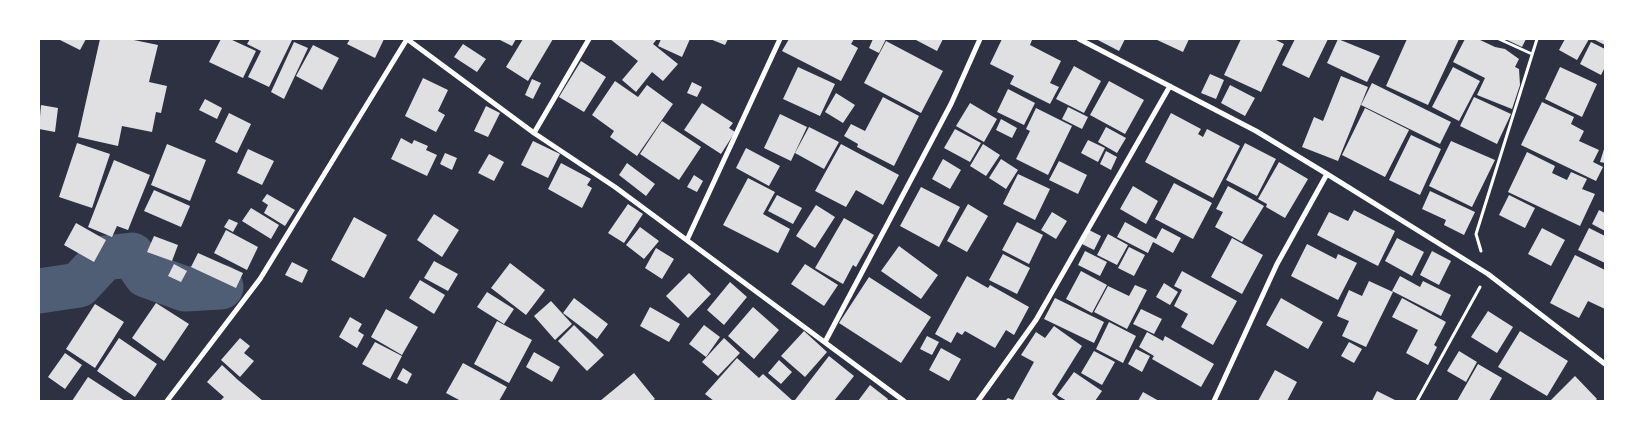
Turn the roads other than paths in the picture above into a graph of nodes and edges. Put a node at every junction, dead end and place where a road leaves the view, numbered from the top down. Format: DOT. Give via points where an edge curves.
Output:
graph roads {
  1 [pos="407,39"];
  2 [pos="589,39"];
  3 [pos="780,39"];
  4 [pos="980,39"];
  5 [pos="1079,39"];
  6 [pos="1170,86"];
  7 [pos="534,133"];
  8 [pos="1327,174"];
  9 [pos="687,240"];
  10 [pos="825,342"];
  11 [pos="1605,364"];
  12 [pos="167,401"];
  13 [pos="904,401"];
  14 [pos="978,401"];
  15 [pos="1214,401"];
  1 -- 7 [label="street"];
  1 -- 12 [label="street" via="260,279"];
  2 -- 7 [label="street"];
  3 -- 9 [label="street"];
  4 -- 10 [label="street" via="951,104"];
  5 -- 6 [label="street"];
  6 -- 8 [label="street" via="1256,131"];
  6 -- 14 [label="street" via="1036,320"];
  7 -- 9 [label="street"];
  8 -- 11 [label="street" via="1488,274"];
  8 -- 15 [label="street" via="1277,264"];
  9 -- 10 [label="street"];
  10 -- 13 [label="street"];
}
